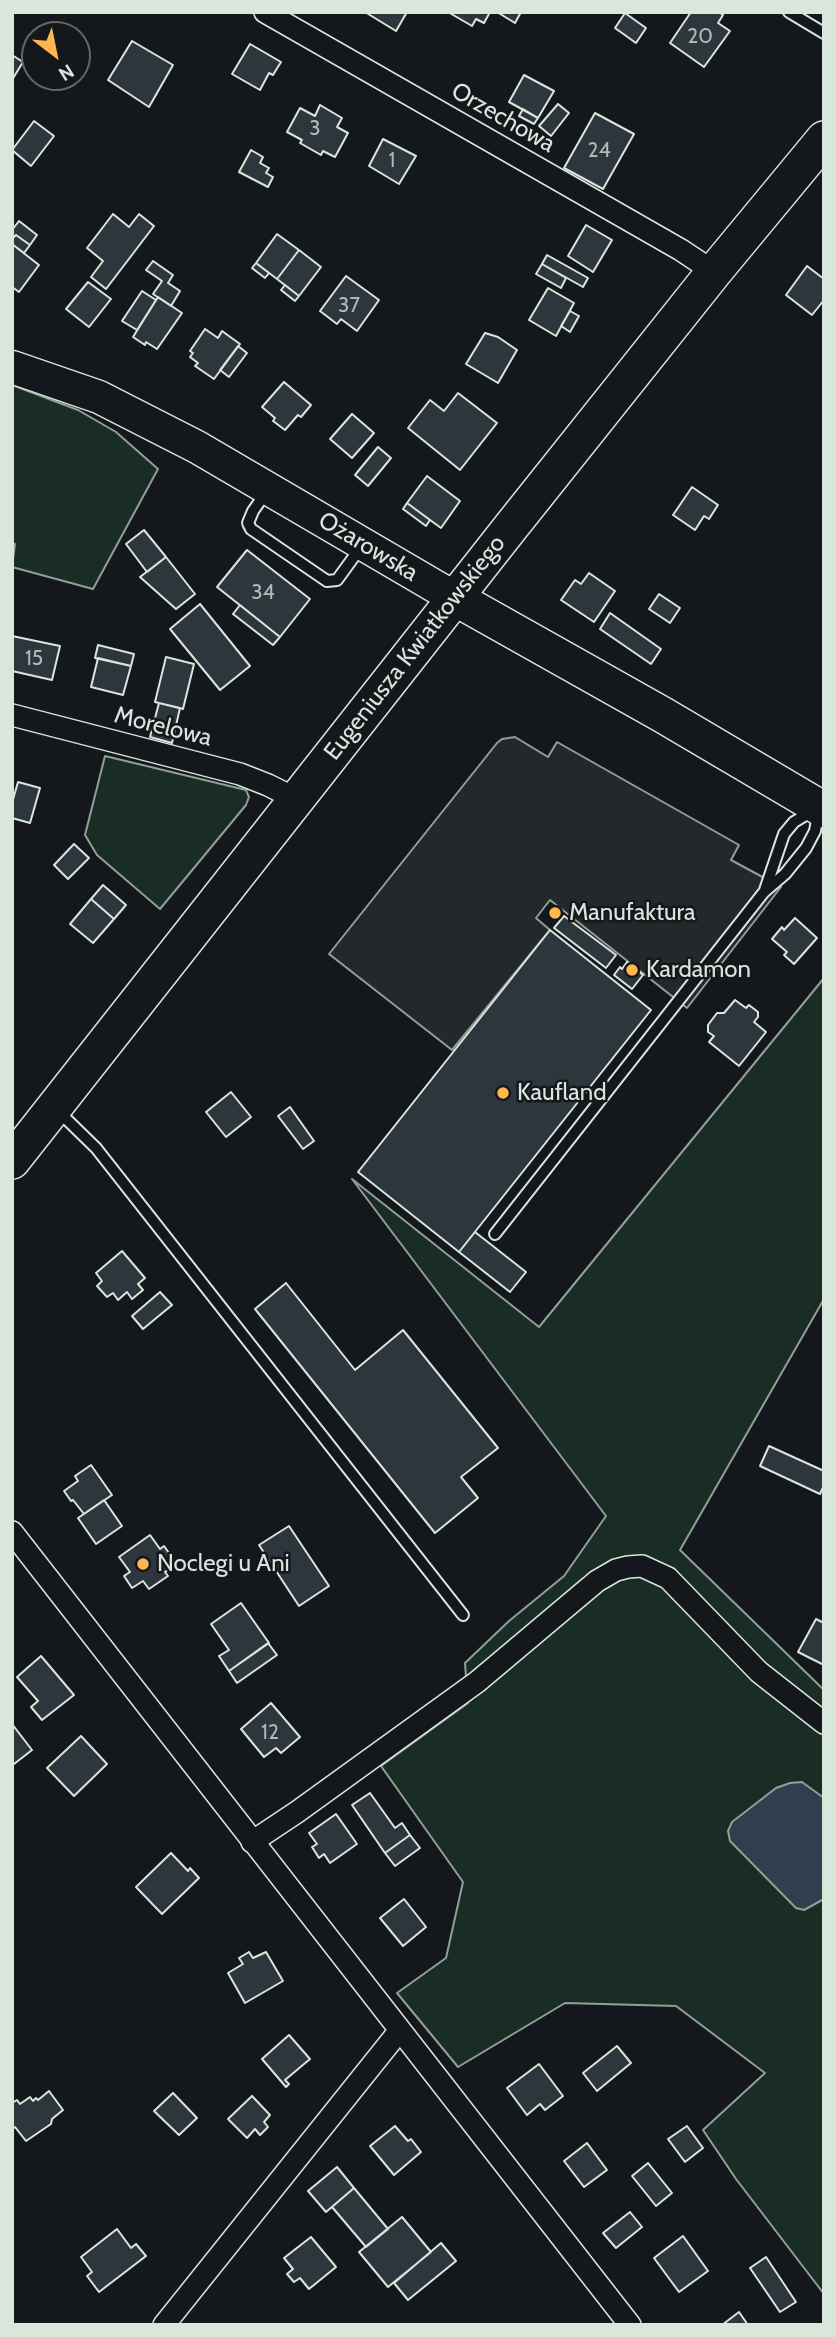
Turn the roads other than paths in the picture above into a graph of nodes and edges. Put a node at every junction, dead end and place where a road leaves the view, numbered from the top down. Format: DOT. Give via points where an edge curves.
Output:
graph roads {
  1 [pos="265,12"];
  2 [pos="789,12"];
  3 [pos="824,33"];
  4 [pos="824,139"];
  5 [pos="714,272"];
  6 [pos="12,367"];
  7 [pos="269,489"];
  8 [pos="362,544"];
  9 [pos="454,598"];
  10 [pos="12,715"];
  11 [pos="296,799"];
  12 [pos="821,809"];
  13 [pos="764,892"];
  14 [pos="55,1108"];
  15 [pos="12,1161"];
  16 [pos="495,1234"];
  17 [pos="12,1532"];
  18 [pos="463,1615"];
  19 [pos="824,1723"];
  20 [pos="252,1842"];
  21 [pos="400,2031"];
  22 [pos="164,2325"];
  23 [pos="630,2325"];
  1 -- 5 [label="street, Orzechowa"];
  2 -- 3 [label="lane"];
  4 -- 5 [label="main road, Eugeniusza Kwiatkowskiego"];
  5 -- 9 [label="main road, Eugeniusza Kwiatkowskiego"];
  6 -- 7 [label="street, Ożarowska" via="99,397 197,446"];
  7 -- 8 [label="street, Ożarowska"];
  7 -- 8 [label="lane" via="248,523 251,530 327,581 337,580"];
  8 -- 9 [label="street, Ożarowska"];
  9 -- 11 [label="main road, Eugeniusza Kwiatkowskiego"];
  9 -- 12 [label="main road, Ożarowska"];
  10 -- 11 [label="street, Morelowa" via="240,774"];
  11 -- 14 [label="main road, Eugeniusza Kwiatkowskiego"];
  12 -- 13 [label="lane" via="806,848"];
  12 -- 13 [label="lane" via="794,822 784,834"];
  13 -- 16 [label="lane"];
  14 -- 15 [label="main road, Eugeniusza Kwiatkowskiego"];
  14 -- 18 [label="lane" via="96,1148"];
  17 -- 20 [label="street"];
  19 -- 20 [label="street" via="759,1672 668,1578 642,1566 628,1567 597,1581 477,1682"];
  20 -- 21 [label="street"];
  21 -- 22 [label="street"];
  21 -- 23 [label="street"];
}
